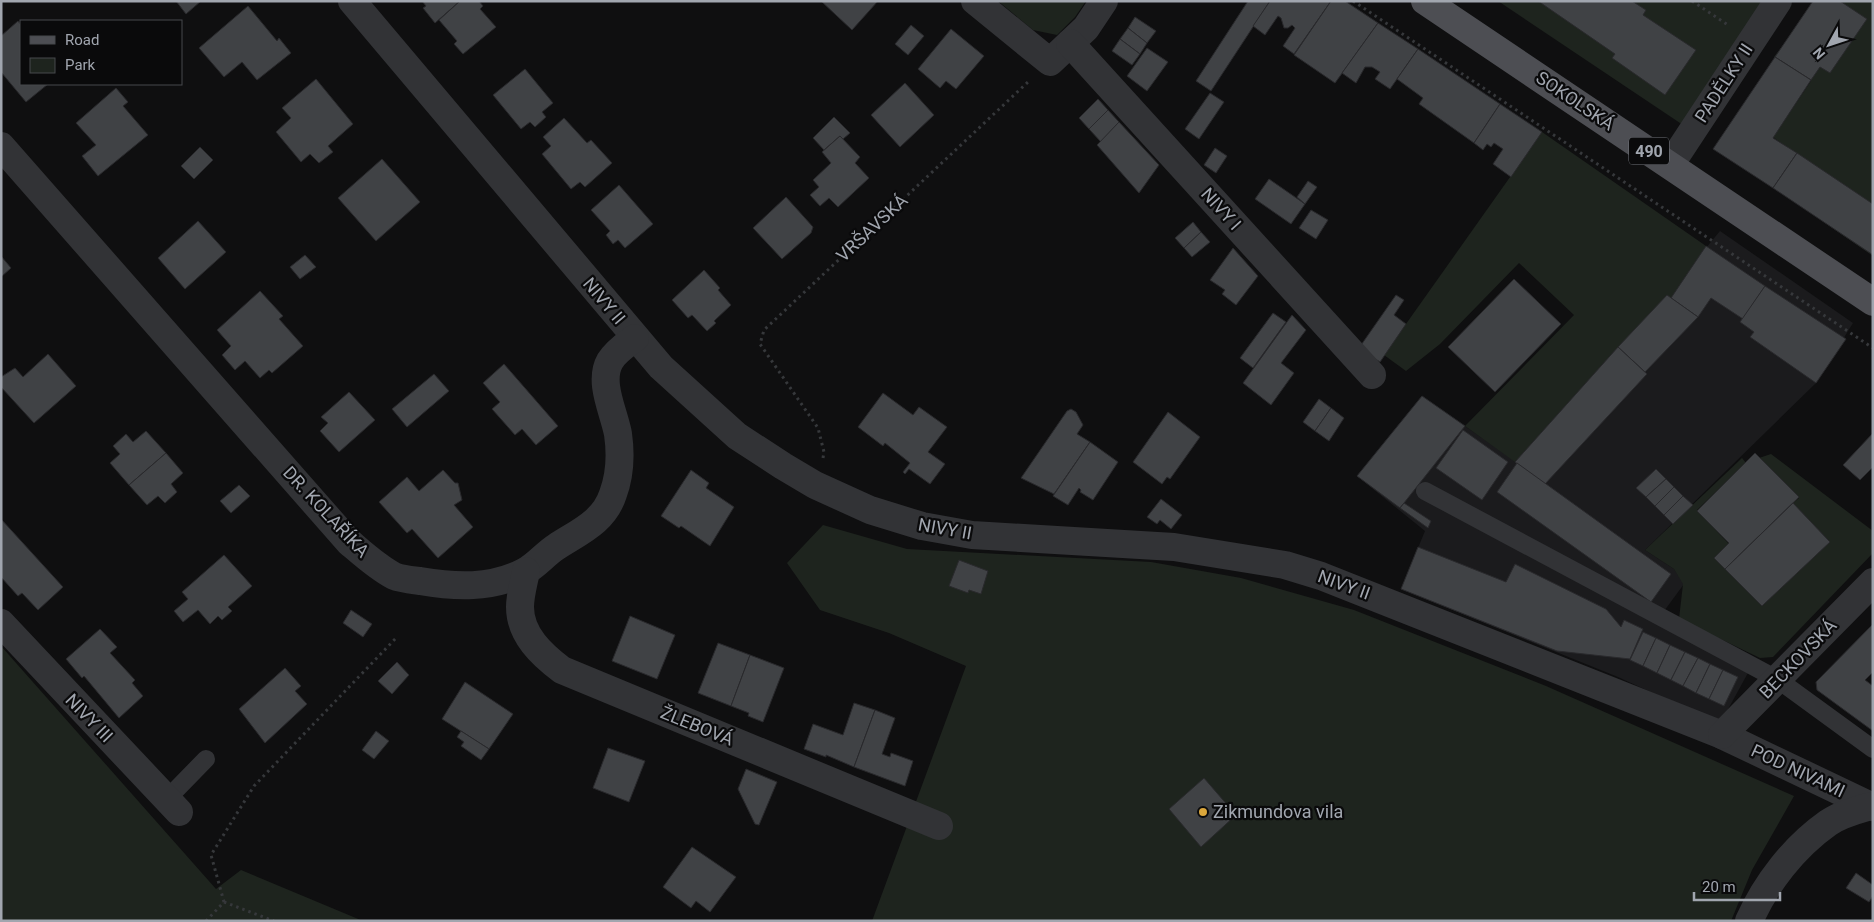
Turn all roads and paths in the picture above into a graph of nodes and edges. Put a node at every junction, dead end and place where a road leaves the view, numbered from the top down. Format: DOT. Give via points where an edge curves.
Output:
graph roads {
  1 [pos="352,1"];
  2 [pos="975,1"];
  3 [pos="1104,1"];
  4 [pos="1353,1"];
  5 [pos="1425,1"];
  6 [pos="1692,1"];
  7 [pos="1778,1"];
  8 [pos="1752,41"];
  9 [pos="1070,43"];
  10 [pos="1050,62"];
  11 [pos="1,146"];
  12 [pos="1670,164"];
  13 [pos="1873,302"];
  14 [pos="635,338"];
  15 [pos="1873,348"];
  16 [pos="1372,375"];
  17 [pos="815,485"];
  18 [pos="1425,492"];
  19 [pos="526,571"];
  20 [pos="1873,582"];
  21 [pos="1,623"];
  22 [pos="397,637"];
  23 [pos="1778,679"];
  24 [pos="1722,735"];
  25 [pos="1873,749"];
  26 [pos="206,759"];
  27 [pos="173,805"];
  28 [pos="1872,806"];
  29 [pos="939,826"];
  30 [pos="224,902"];
  31 [pos="206,921"];
  32 [pos="274,921"];
  33 [pos="1749,921"];
  1 -- 14 [label="street, NIVY II"];
  2 -- 10 [label="street"];
  3 -- 9 [label="street" via="1086,28"];
  4 -- 15 [label="path"];
  5 -- 12 [label="main road, SOKOLSKÁ / 490"];
  6 -- 8 [label="path"];
  7 -- 8 [label="street, PADĚLKY II"];
  8 -- 12 [label="street, PADĚLKY II"];
  9 -- 10 [label="street"];
  9 -- 16 [label="street, NIVY I"];
  10 -- 17 [label="path, VRŠAVSKÁ" via="764,330 760,344 818,428 824,452"];
  11 -- 19 [label="street, DR. KOLAŘÍKA" via="349,542 379,567 396,577 461,586 506,580"];
  12 -- 13 [label="main road, SOKOLSKÁ / 490"];
  14 -- 17 [label="street, NIVY II" via="681,387 738,436"];
  14 -- 19 [label="street, DR. KOLAŘÍKA" via="614,355 606,370 620,456 619,474 610,504 599,520 553,549"];
  17 -- 24 [label="street, NIVY II" via="870,510 922,526 964,533 1174,547 1286,566 1356,588"];
  18 -- 23 [label="lane"];
  19 -- 29 [label="street, ŽLEBOVÁ" via="520,607 523,623 531,641 562,670"];
  20 -- 23 [label="street, BECKOVSKÁ"];
  21 -- 27 [label="street, NIVY III"];
  22 -- 30 [label="path" via="254,786 211,855"];
  23 -- 24 [label="street, BECKOVSKÁ"];
  23 -- 25 [label="lane"];
  24 -- 28 [label="street, POD NIVAMI"];
  26 -- 27 [label="lane"];
  28 -- 33 [label="street" via="1829,822 1795,853 1772,878"];
  30 -- 31 [label="path"];
  30 -- 32 [label="path"];
}
